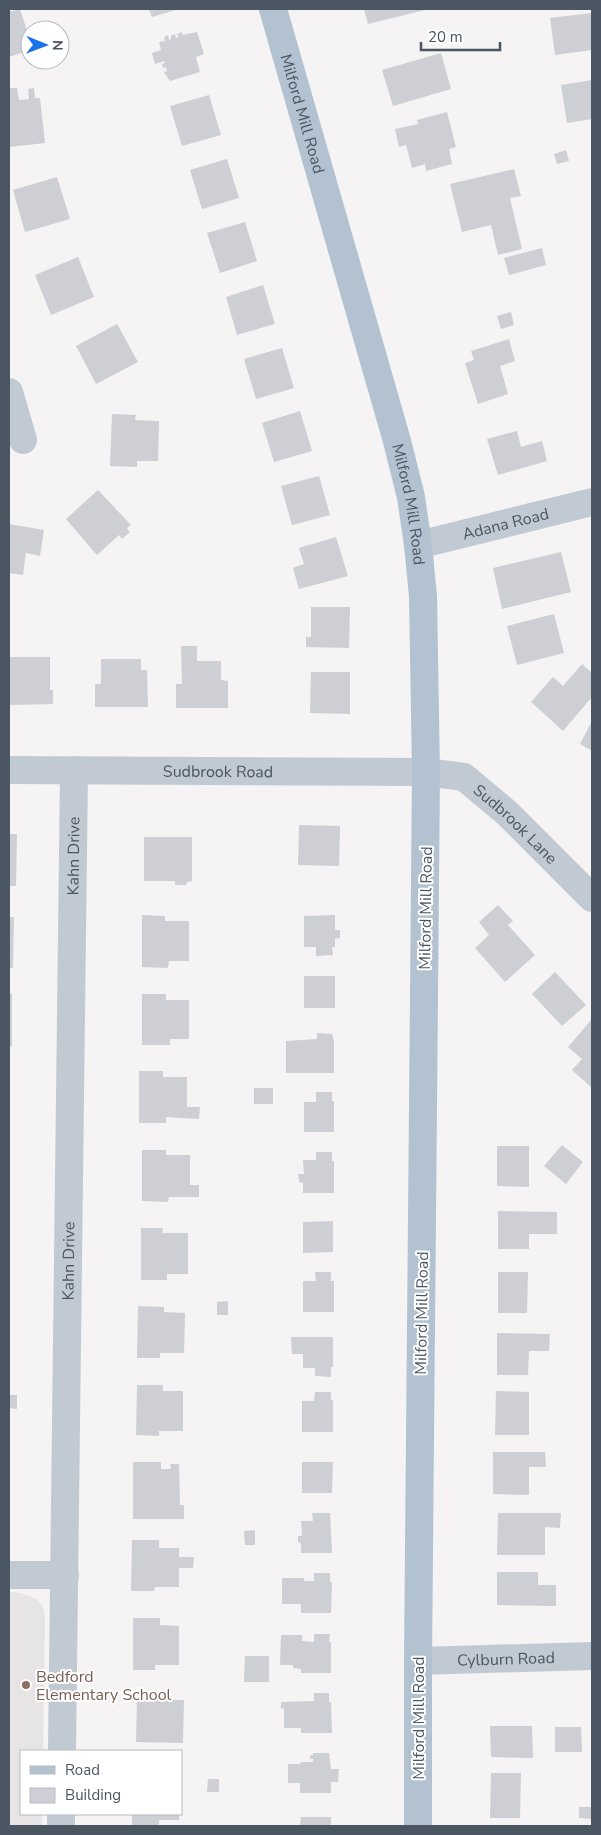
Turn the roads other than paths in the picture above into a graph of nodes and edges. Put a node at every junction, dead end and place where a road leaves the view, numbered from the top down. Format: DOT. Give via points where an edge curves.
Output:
graph roads {
  1 [pos="273,9"];
  2 [pos="9,392"];
  3 [pos="23,440"];
  4 [pos="592,502"];
  5 [pos="418,545"];
  6 [pos="9,770"];
  7 [pos="74,770"];
  8 [pos="426,772"];
  9 [pos="592,898"];
  10 [pos="9,1575"];
  11 [pos="65,1576"];
  12 [pos="592,1656"];
  13 [pos="418,1661"];
  14 [pos="62,1750"];
  15 [pos="418,1826"];
  1 -- 5 [label="main road, Milford Mill Road" via="397,441 411,497"];
  2 -- 3 [label="street"];
  4 -- 5 [label="street, Adana Road"];
  5 -- 8 [label="main road, Milford Mill Road" via="424,635"];
  6 -- 7 [label="street, Sudbrook Road"];
  7 -- 8 [label="street, Sudbrook Road"];
  7 -- 11 [label="street, Kahn Drive"];
  8 -- 9 [label="street, Sudbrook Lane" via="464,777 507,813"];
  8 -- 13 [label="main road, Milford Mill Road"];
  10 -- 11 [label="street"];
  11 -- 14 [label="street, Kahn Drive"];
  12 -- 13 [label="street, Cylburn Road"];
  13 -- 15 [label="main road, Milford Mill Road"];
}
